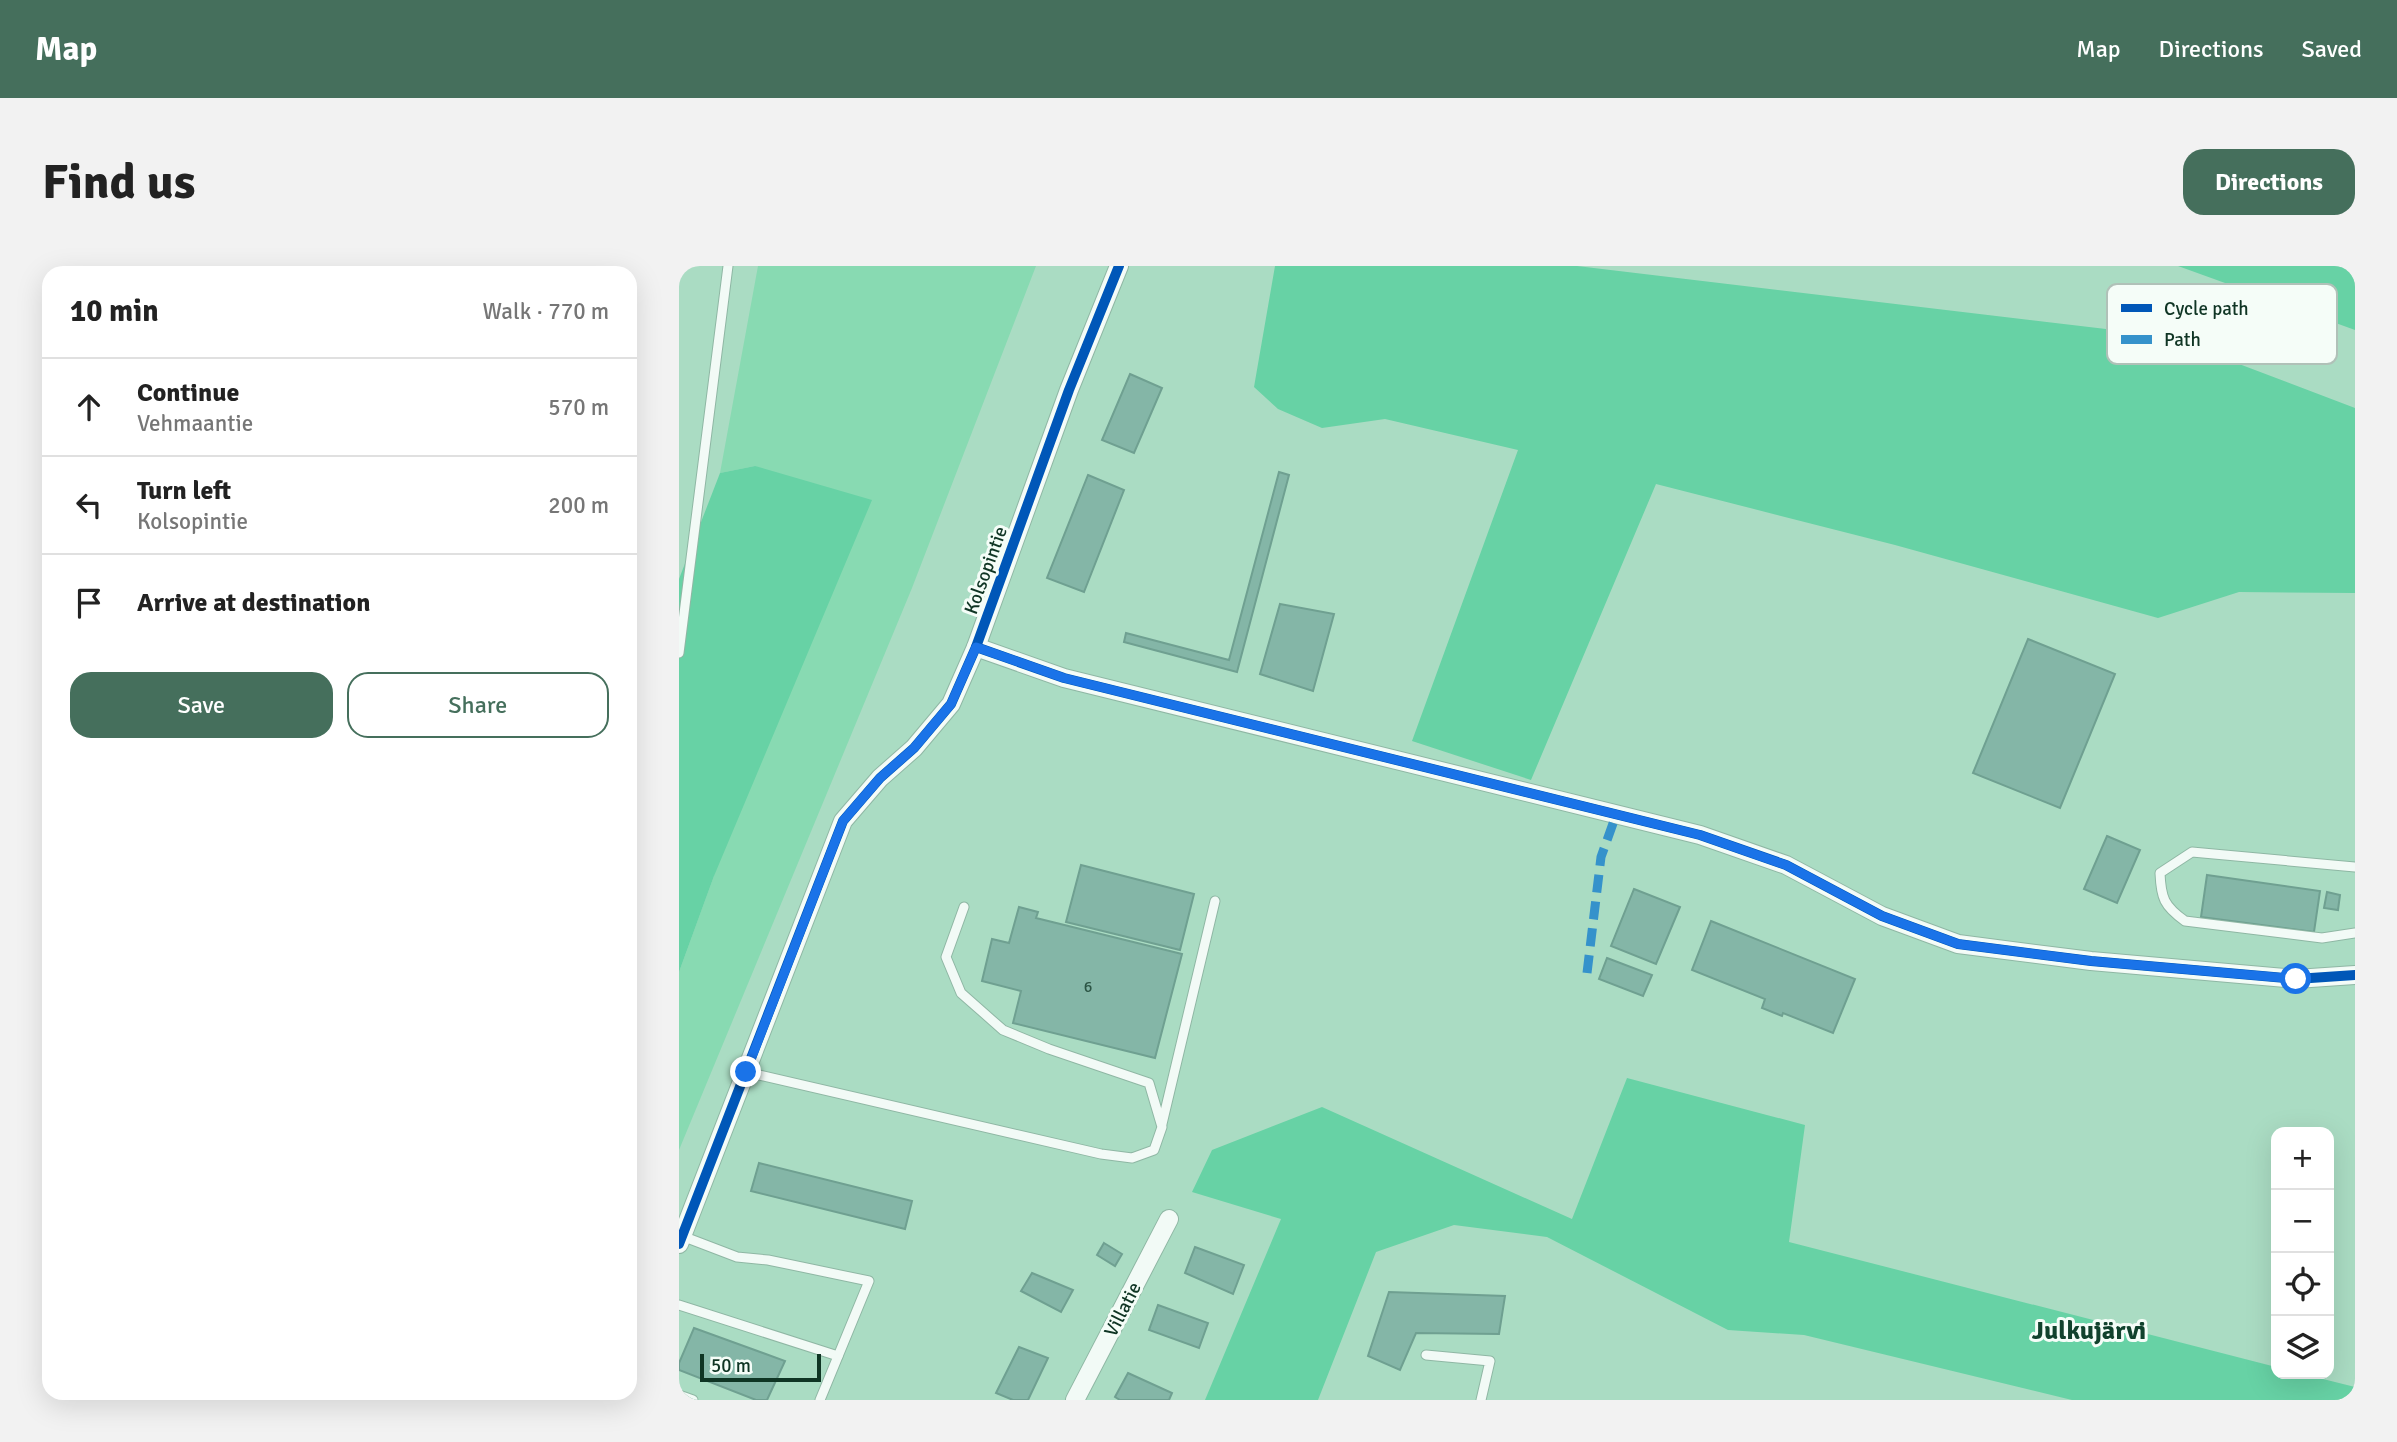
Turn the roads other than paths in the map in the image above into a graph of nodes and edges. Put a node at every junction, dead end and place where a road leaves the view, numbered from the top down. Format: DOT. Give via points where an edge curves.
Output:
graph roads {
  1 [pos="728,266"];
  2 [pos="1119,266"];
  3 [pos="976,647"];
  4 [pos="679,653"];
  5 [pos="2355,867"];
  6 [pos="1216,901"];
  7 [pos="964,907"];
  8 [pos="2355,933"];
  9 [pos="2355,975"];
  10 [pos="746,1072"];
  11 [pos="1161,1127"];
  12 [pos="1169,1219"];
  13 [pos="680,1240"];
  14 [pos="679,1306"];
  15 [pos="1426,1355"];
  16 [pos="838,1356"];
  17 [pos="679,1395"];
  18 [pos="693,1400"];
  19 [pos="820,1400"];
  20 [pos="1075,1400"];
  21 [pos="1481,1400"];
  1 -- 4 [label="lane"];
  2 -- 3 [label="street, Kolsopintie"];
  3 -- 9 [label="street" via="1064,678 1700,835 1786,865 1882,916 1958,944 2296,979"];
  3 -- 10 [label="street, Kolsopintie" via="951,704 843,821"];
  5 -- 8 [label="lane" via="2192,852 2160,873 2160,894 2170,911 2185,921 2322,938"];
  6 -- 11 [label="lane"];
  7 -- 11 [label="lane" via="946,957 961,993 1003,1030 1149,1083"];
  10 -- 11 [label="lane" via="1101,1154 1132,1158 1154,1150"];
  10 -- 13 [label="street, Kolsopintie"];
  12 -- 20 [label="street, Villatie"];
  13 -- 16 [label="lane" via="737,1257 869,1281"];
  14 -- 16 [label="lane"];
  15 -- 21 [label="lane" via="1490,1361"];
  16 -- 19 [label="lane"];
  17 -- 18 [label="lane"];
}
